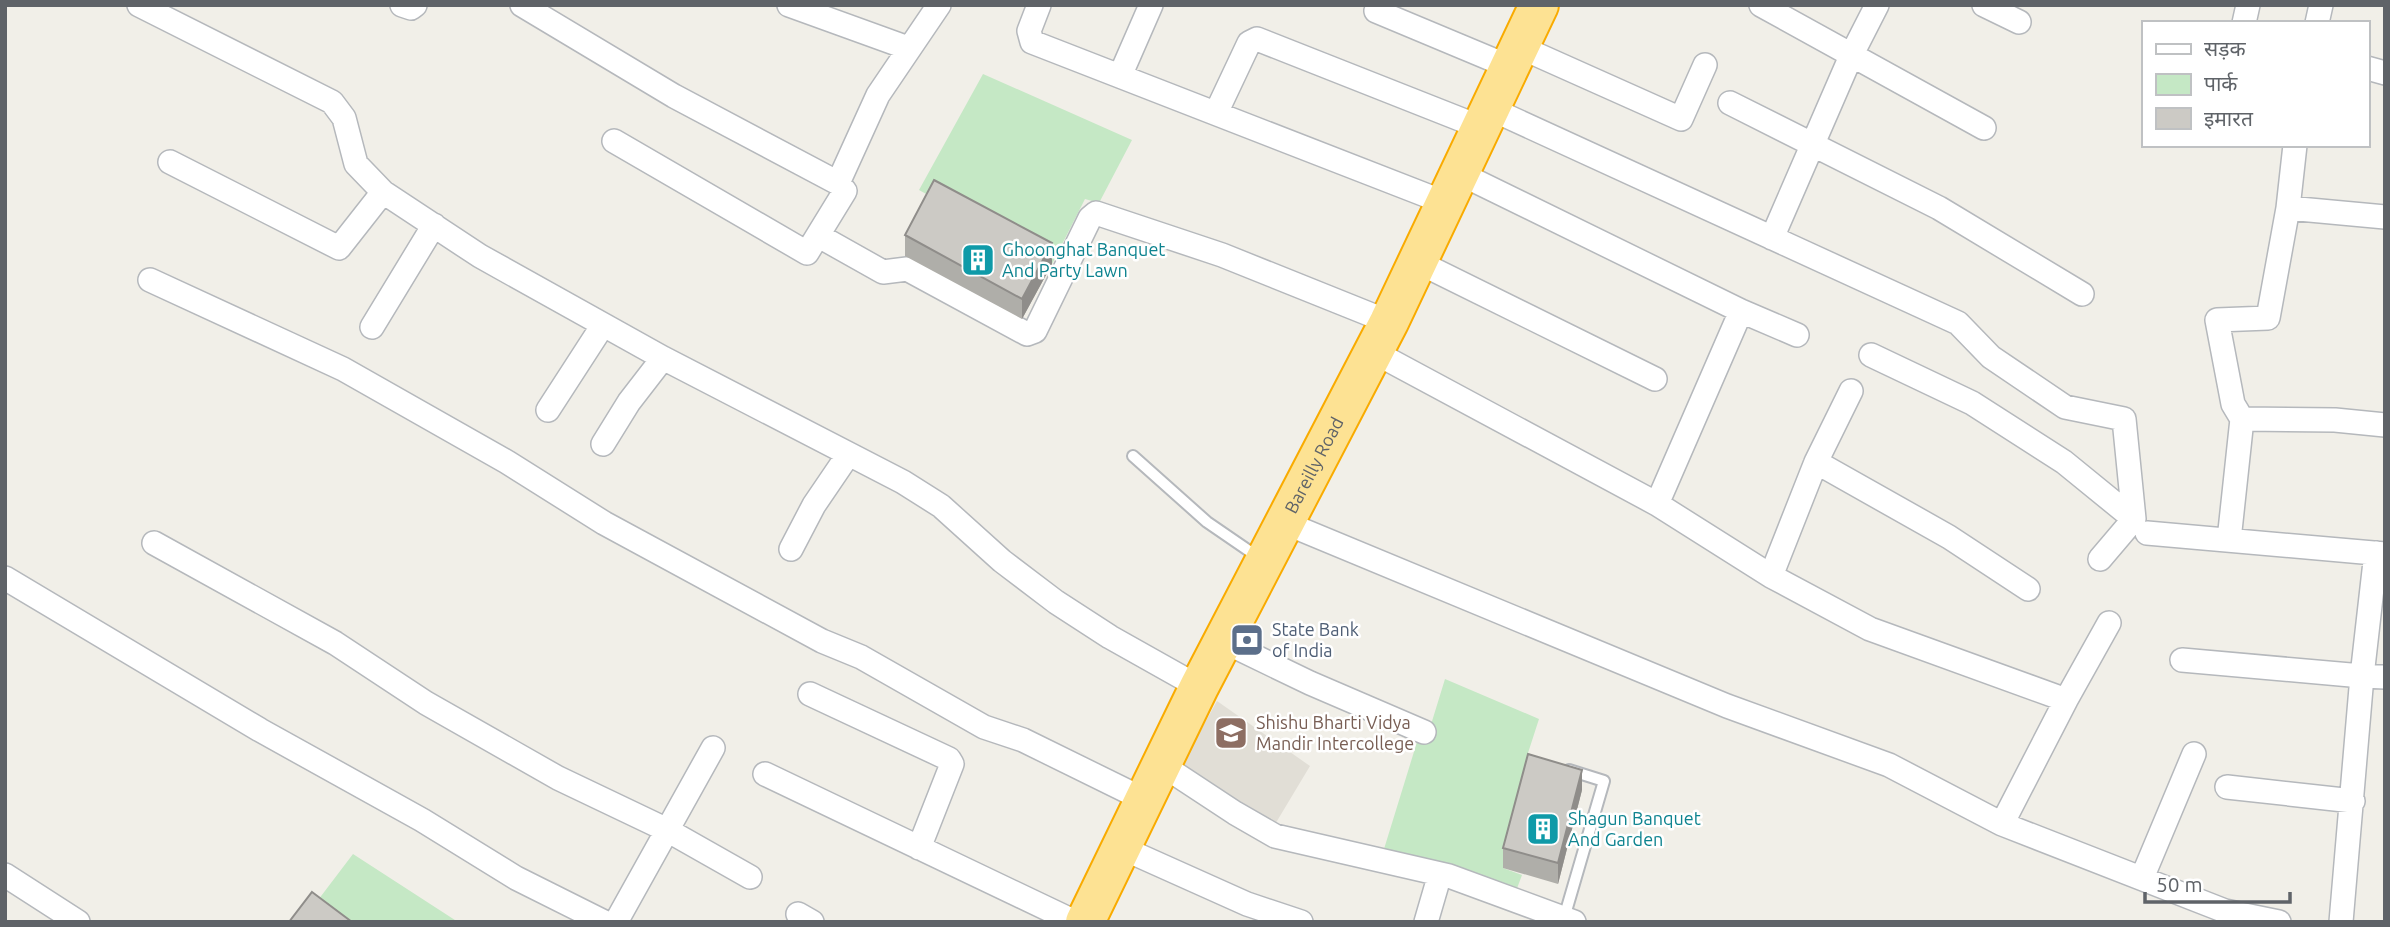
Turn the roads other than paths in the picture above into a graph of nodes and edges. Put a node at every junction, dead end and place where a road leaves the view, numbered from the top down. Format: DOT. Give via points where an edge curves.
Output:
graph roads {
  1 [pos="139,5"];
  2 [pos="402,5"];
  3 [pos="415,5"];
  4 [pos="522,5"];
  5 [pos="789,5"];
  6 [pos="939,5"];
  7 [pos="1040,5"];
  8 [pos="1151,5"];
  9 [pos="1539,5"];
  10 [pos="1877,5"];
  11 [pos="1984,5"];
  12 [pos="1763,6"];
  13 [pos="1376,11"];
  14 [pos="2019,22"];
  15 [pos="908,48"];
  16 [pos="1851,55"];
  17 [pos="1515,57"];
  18 [pos="1705,65"];
  19 [pos="1120,76"];
  20 [pos="1730,103"];
  21 [pos="1216,113"];
  22 [pos="1485,118"];
  23 [pos="1984,128"];
  24 [pos="614,141"];
  25 [pos="1813,144"];
  26 [pos="2295,147"];
  27 [pos="170,162"];
  28 [pos="838,183"];
  29 [pos="1452,188"];
  30 [pos="383,192"];
  31 [pos="2288,208"];
  32 [pos="2385,217"];
  33 [pos="434,225"];
  34 [pos="819,236"];
  35 [pos="1772,237"];
  36 [pos="1418,262"];
  37 [pos="150,280"];
  38 [pos="2082,294"];
  39 [pos="1741,311"];
  40 [pos="603,324"];
  41 [pos="372,327"];
  42 [pos="1797,335"];
  43 [pos="1381,337"];
  44 [pos="1871,355"];
  45 [pos="663,358"];
  46 [pos="1655,379"];
  47 [pos="1851,391"];
  48 [pos="548,410"];
  49 [pos="2242,419"];
  50 [pos="2385,425"];
  51 [pos="603,444"];
  52 [pos="848,455"];
  53 [pos="1133,456"];
  54 [pos="1816,462"];
  55 [pos="1657,504"];
  56 [pos="1283,522"];
  57 [pos="2141,526"];
  58 [pos="2229,540"];
  59 [pos="154,543"];
  60 [pos="791,549"];
  61 [pos="2380,554"];
  62 [pos="2100,559"];
  63 [pos="1264,560"];
  64 [pos="1772,576"];
  65 [pos="5,578"];
  66 [pos="2028,589"];
  67 [pos="2109,623"];
  68 [pos="1223,641"];
  69 [pos="2182,660"];
  70 [pos="2373,677"];
  71 [pos="1199,687"];
  72 [pos="810,694"];
  73 [pos="2066,700"];
  74 [pos="1424,732"];
  75 [pos="713,748"];
  76 [pos="2194,754"];
  77 [pos="1162,765"];
  78 [pos="1553,765"];
  79 [pos="765,774"];
  80 [pos="2227,787"];
  81 [pos="1145,800"];
  82 [pos="2353,801"];
  83 [pos="2002,824"];
  84 [pos="667,830"];
  85 [pos="919,848"];
  86 [pos="1122,848"];
  87 [pos="1440,874"];
  88 [pos="5,875"];
  89 [pos="750,877"];
  90 [pos="2142,878"];
  91 [pos="1569,920"];
  92 [pos="78,922"];
  93 [pos="604,922"];
  94 [pos="616,922"];
  95 [pos="1075,922"];
  96 [pos="1085,922"];
  97 [pos="1301,922"];
  98 [pos="1426,922"];
  99 [pos="2278,922"];
  100 [pos="2341,922"];
  1 -- 30 [label="street" via="332,102 344,118 356,163"];
  2 -- 3 [label="street"];
  4 -- 28 [label="street" via="674,96"];
  5 -- 15 [label="street"];
  6 -- 15 [label="street"];
  7 -- 19 [label="street" via="1029,31 1032,43"];
  8 -- 19 [label="street"];
  9 -- 17 [label="highway, Bareilly Road"];
  10 -- 16 [label="street"];
  11 -- 14 [label="street"];
  12 -- 16 [label="street"];
  13 -- 17 [label="street"];
  15 -- 28 [label="street" via="878,95"];
  16 -- 23 [label="street"];
  16 -- 25 [label="street"];
  17 -- 18 [label="street" via="1681,119"];
  17 -- 22 [label="highway, Bareilly Road"];
  19 -- 21 [label="street"];
  20 -- 25 [label="street"];
  21 -- 22 [label="street" via="1249,43 1257,39"];
  21 -- 29 [label="street"];
  22 -- 29 [label="highway, Bareilly Road"];
  22 -- 35 [label="street"];
  24 -- 34 [label="street" via="803,251 810,250"];
  25 -- 35 [label="street"];
  25 -- 38 [label="street" via="1939,208"];
  26 -- 31 [label="street"];
  27 -- 30 [label="street" via="340,248"];
  28 -- 34 [label="street" via="845,191"];
  29 -- 36 [label="highway, Bareilly Road"];
  29 -- 39 [label="street"];
  30 -- 33 [label="street"];
  31 -- 32 [label="street"];
  31 -- 49 [label="street" via="2268,318 2217,320 2234,404"];
  33 -- 40 [label="street"];
  33 -- 41 [label="street"];
  34 -- 43 [label="street" via="883,272 907,269 1027,334 1035,331 1096,213 1222,255"];
  35 -- 57 [label="street" via="1958,323 1991,357 2065,407 2124,419"];
  36 -- 43 [label="highway, Bareilly Road"];
  36 -- 46 [label="street"];
  37 -- 81 [label="street" via="343,369 604,523 984,727 1023,740"];
  39 -- 42 [label="street"];
  39 -- 55 [label="street"];
  40 -- 45 [label="street"];
  40 -- 48 [label="street"];
  43 -- 55 [label="street"];
  43 -- 56 [label="highway, Bareilly Road"];
  44 -- 57 [label="street" via="1972,403 2064,462"];
  45 -- 51 [label="street"];
  45 -- 52 [label="street"];
  47 -- 54 [label="street"];
  49 -- 50 [label="street"];
  49 -- 58 [label="street"];
  52 -- 60 [label="street"];
  52 -- 71 [label="street" via="941,506 1056,602"];
  53 -- 63 [label="lane" via="1207,522"];
  54 -- 64 [label="street"];
  54 -- 66 [label="street" via="1949,537"];
  55 -- 64 [label="street"];
  56 -- 63 [label="highway, Bareilly Road"];
  56 -- 83 [label="street" via="1727,706 1889,765"];
  57 -- 58 [label="street"];
  57 -- 62 [label="street"];
  58 -- 61 [label="street"];
  59 -- 84 [label="street" via="335,643 426,703 558,778"];
  61 -- 70 [label="street"];
  63 -- 68 [label="highway, Bareilly Road"];
  64 -- 73 [label="street" via="1870,629"];
  65 -- 93 [label="street" via="516,878"];
  67 -- 73 [label="street"];
  68 -- 71 [label="highway, Bareilly Road"];
  68 -- 74 [label="street"];
  69 -- 70 [label="street"];
  70 -- 82 [label="street"];
  71 -- 77 [label="highway, Bareilly Road"];
  72 -- 85 [label="street" via="949,759 952,764"];
  73 -- 83 [label="street"];
  75 -- 84 [label="street"];
  76 -- 90 [label="street"];
  77 -- 81 [label="highway, Bareilly Road"];
  77 -- 87 [label="street" via="1275,836"];
  78 -- 91 [label="lane" via="1604,781"];
  79 -- 85 [label="street"];
  80 -- 82 [label="street"];
  81 -- 86 [label="highway, Bareilly Road"];
  82 -- 100 [label="street"];
  83 -- 90 [label="street"];
  84 -- 89 [label="street"];
  84 -- 94 [label="street"];
  85 -- 95 [label="street"];
  86 -- 96 [label="highway, Bareilly Road"];
  86 -- 97 [label="street" via="1247,904"];
  87 -- 91 [label="street"];
  87 -- 98 [label="street"];
  88 -- 92 [label="street"];
  90 -- 99 [label="street" via="2225,911"];
}
